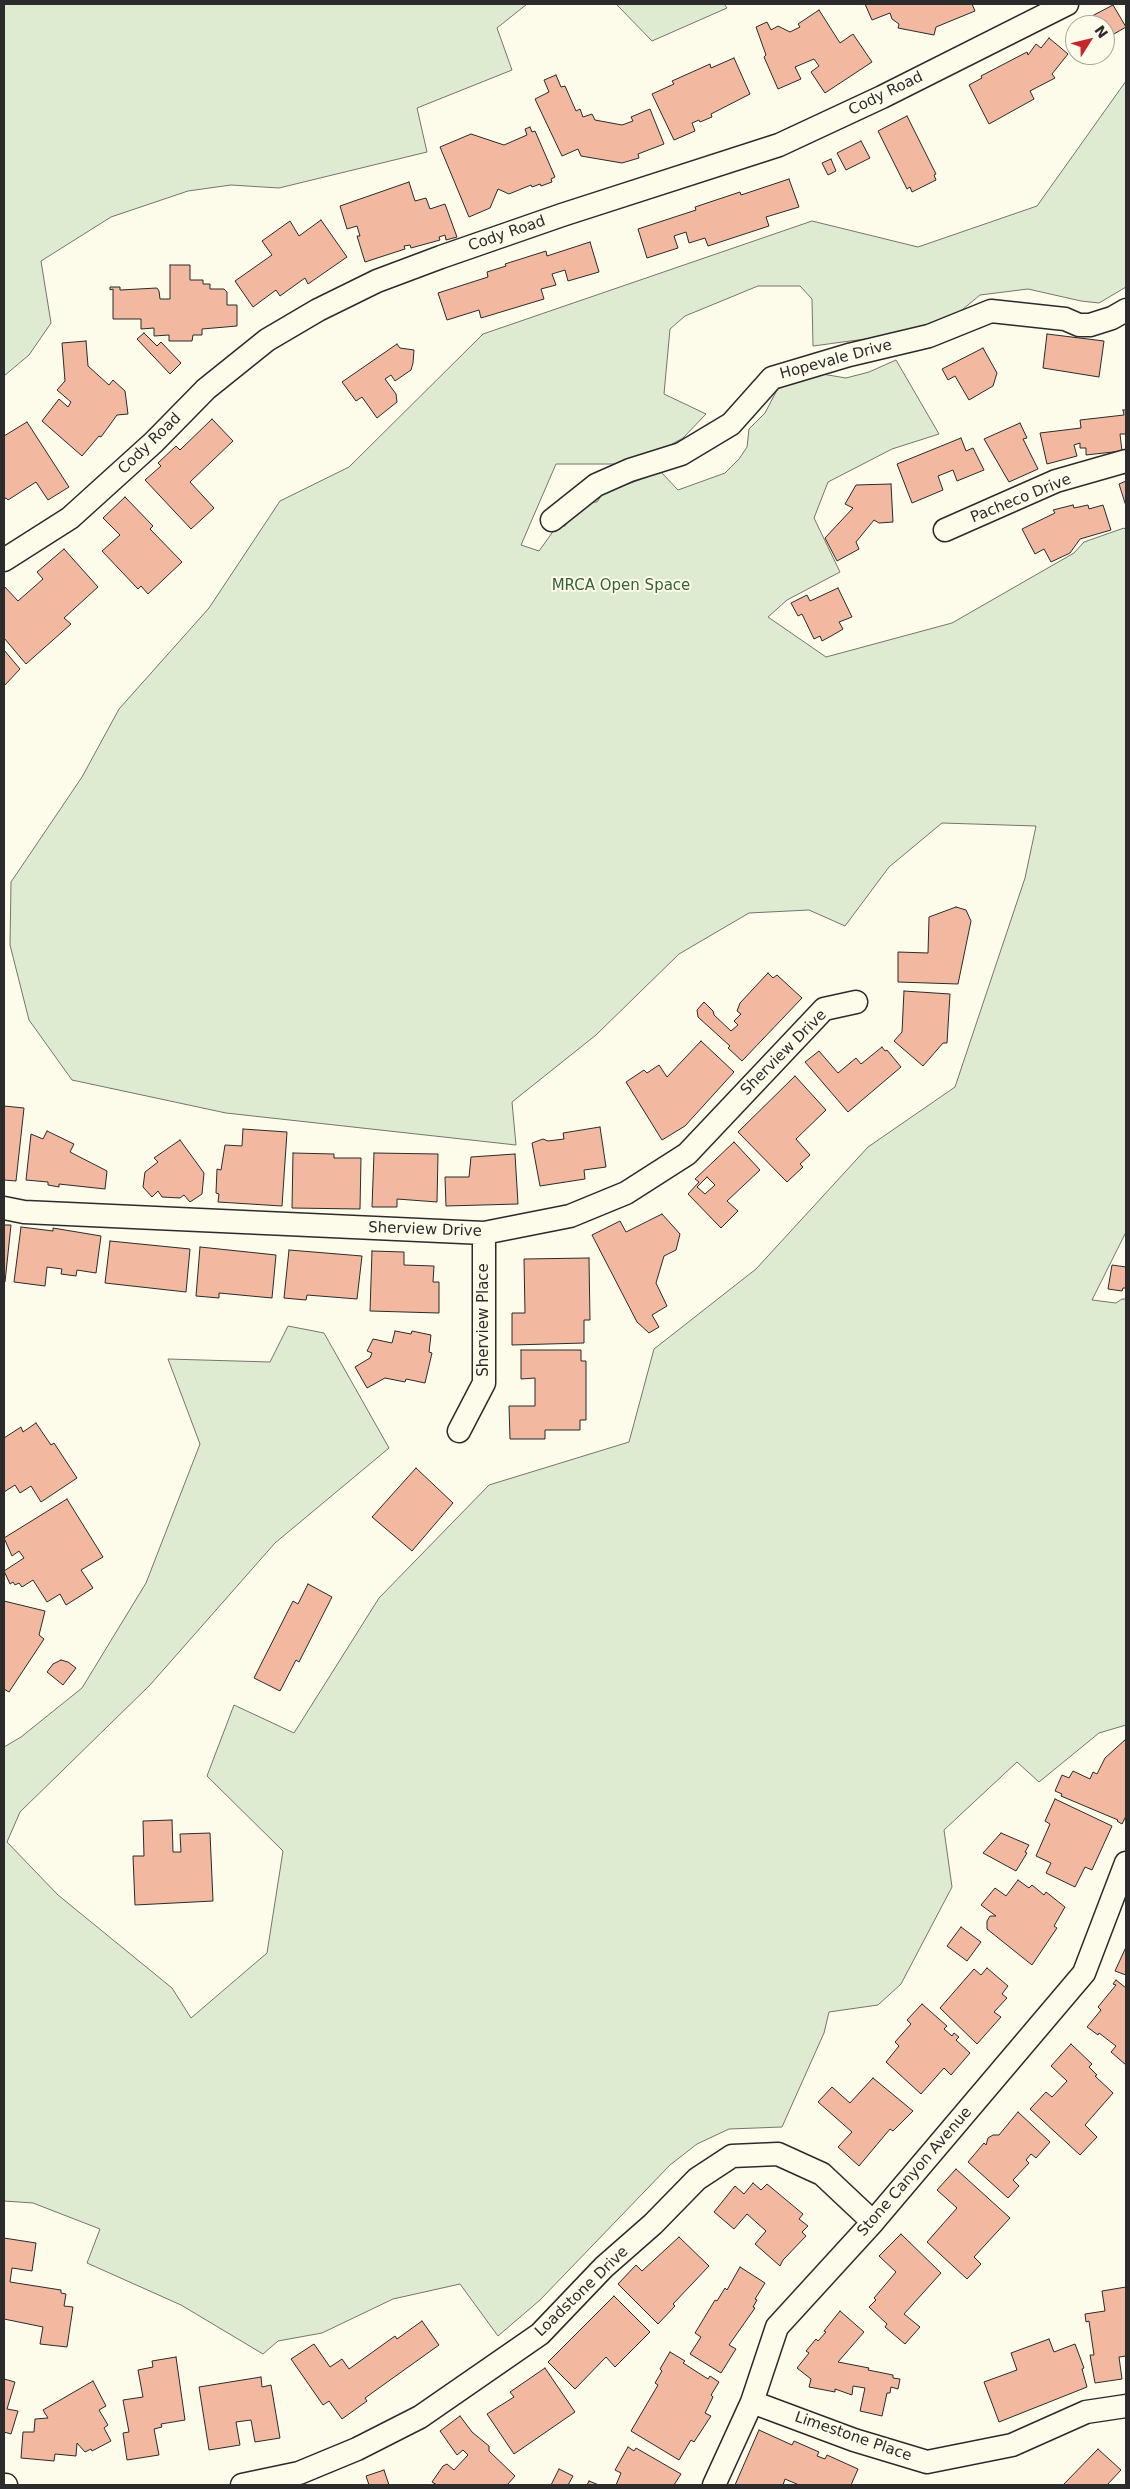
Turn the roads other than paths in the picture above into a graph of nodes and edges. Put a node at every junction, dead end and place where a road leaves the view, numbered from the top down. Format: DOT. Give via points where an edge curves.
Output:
graph roads {
  1 [pos="1067,4"];
  2 [pos="1126,310"];
  3 [pos="1126,461"];
  4 [pos="552,520"];
  5 [pos="945,530"];
  6 [pos="4,560"];
  7 [pos="856,1002"];
  8 [pos="4,1208"];
  9 [pos="484,1233"];
  10 [pos="459,1432"];
  11 [pos="1126,1863"];
  12 [pos="873,2222"];
  13 [pos="752,2402"];
  14 [pos="1126,2406"];
  15 [pos="242,2485"];
  16 [pos="714,2485"];
  1 -- 6 [label="street, Cody Road" via="779,145 441,257 377,281 318,310 267,340 206,389 154,442 70,518"];
  2 -- 4 [label="street, Hopevale Drive" via="1112,318 1084,325 1065,319 991,311 929,336 772,378 731,424 681,454 596,485"];
  3 -- 5 [label="street, Pacheco Drive" via="1056,482"];
  7 -- 9 [label="street, Sherview Drive" via="824,1009 687,1154 626,1193 570,1216"];
  8 -- 9 [label="street, Sherview Drive" via="24,1212"];
  9 -- 10 [label="street, Sherview Place" via="484,1384"];
  11 -- 12 [label="street, Stone Canyon Avenue" via="1084,1973"];
  12 -- 13 [label="street, Stone Canyon Avenue" via="777,2327"];
  12 -- 15 [label="street, Loadstone Drive" via="822,2174 778,2154 732,2156 697,2179 654,2224 604,2267 540,2334 420,2417 298,2473"];
  13 -- 14 [label="street, Limestone Place" via="854,2440 927,2462 1012,2445 1086,2412"];
  13 -- 16 [label="street, Stone Canyon Avenue"];
}
